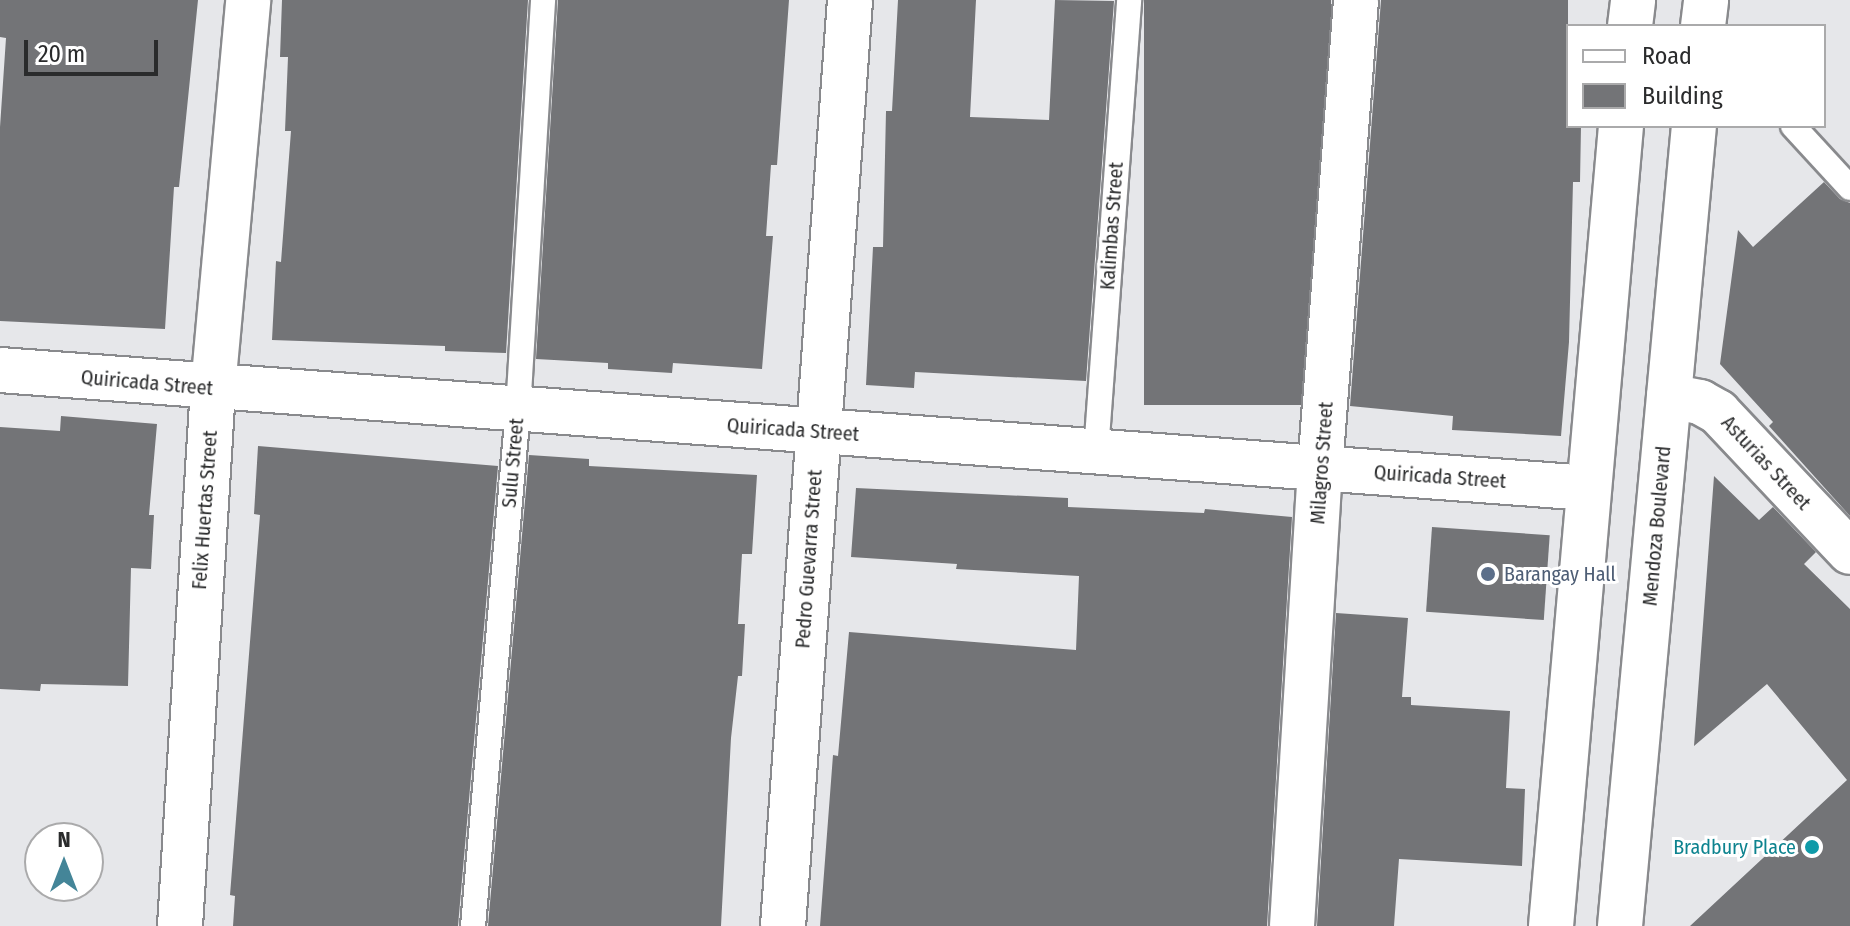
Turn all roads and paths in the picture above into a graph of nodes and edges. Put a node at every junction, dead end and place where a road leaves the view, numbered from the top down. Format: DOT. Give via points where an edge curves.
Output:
graph roads {
  1 [pos="248,0"];
  2 [pos="543,0"];
  3 [pos="850,0"];
  4 [pos="1129,0"];
  5 [pos="1356,0"];
  6 [pos="1633,0"];
  7 [pos="1706,0"];
  8 [pos="1630,24"];
  9 [pos="1703,24"];
  10 [pos="1621,128"];
  11 [pos="1694,128"];
  12 [pos="1795,128"];
  13 [pos="1850,188"];
  14 [pos="0,370"];
  15 [pos="213,388"];
  16 [pos="1669,396"];
  17 [pos="518,410"];
  18 [pos="819,432"];
  19 [pos="1096,452"];
  20 [pos="1320,468"];
  21 [pos="1587,488"];
  22 [pos="1850,552"];
  23 [pos="180,926"];
  24 [pos="473,926"];
  25 [pos="783,926"];
  26 [pos="1292,926"];
  27 [pos="1551,926"];
  28 [pos="1620,926"];
  1 -- 15 [label="street, Felix Huertas Street"];
  2 -- 17 [label="lane, Sulu Street"];
  3 -- 18 [label="street, Pedro Guevarra Street"];
  4 -- 19 [label="lane, Kalimbas Street"];
  5 -- 20 [label="street, Milagros Street"];
  6 -- 8 [label="street"];
  7 -- 9 [label="street"];
  10 -- 21 [label="street"];
  11 -- 16 [label="street, Mendoza Boulevard"];
  12 -- 13 [label="lane"];
  14 -- 15 [label="street, Quiricada Street"];
  15 -- 17 [label="street, Quiricada Street"];
  15 -- 23 [label="street, Felix Huertas Street"];
  16 -- 22 [label="street, Asturias Street" via="1718,412"];
  16 -- 28 [label="street, Mendoza Boulevard"];
  17 -- 18 [label="street, Quiricada Street"];
  17 -- 24 [label="lane, Sulu Street"];
  18 -- 19 [label="street, Quiricada Street"];
  18 -- 25 [label="street, Pedro Guevarra Street"];
  19 -- 20 [label="street, Quiricada Street"];
  20 -- 21 [label="street, Quiricada Street"];
  20 -- 26 [label="street, Milagros Street"];
  21 -- 27 [label="street"];
}
